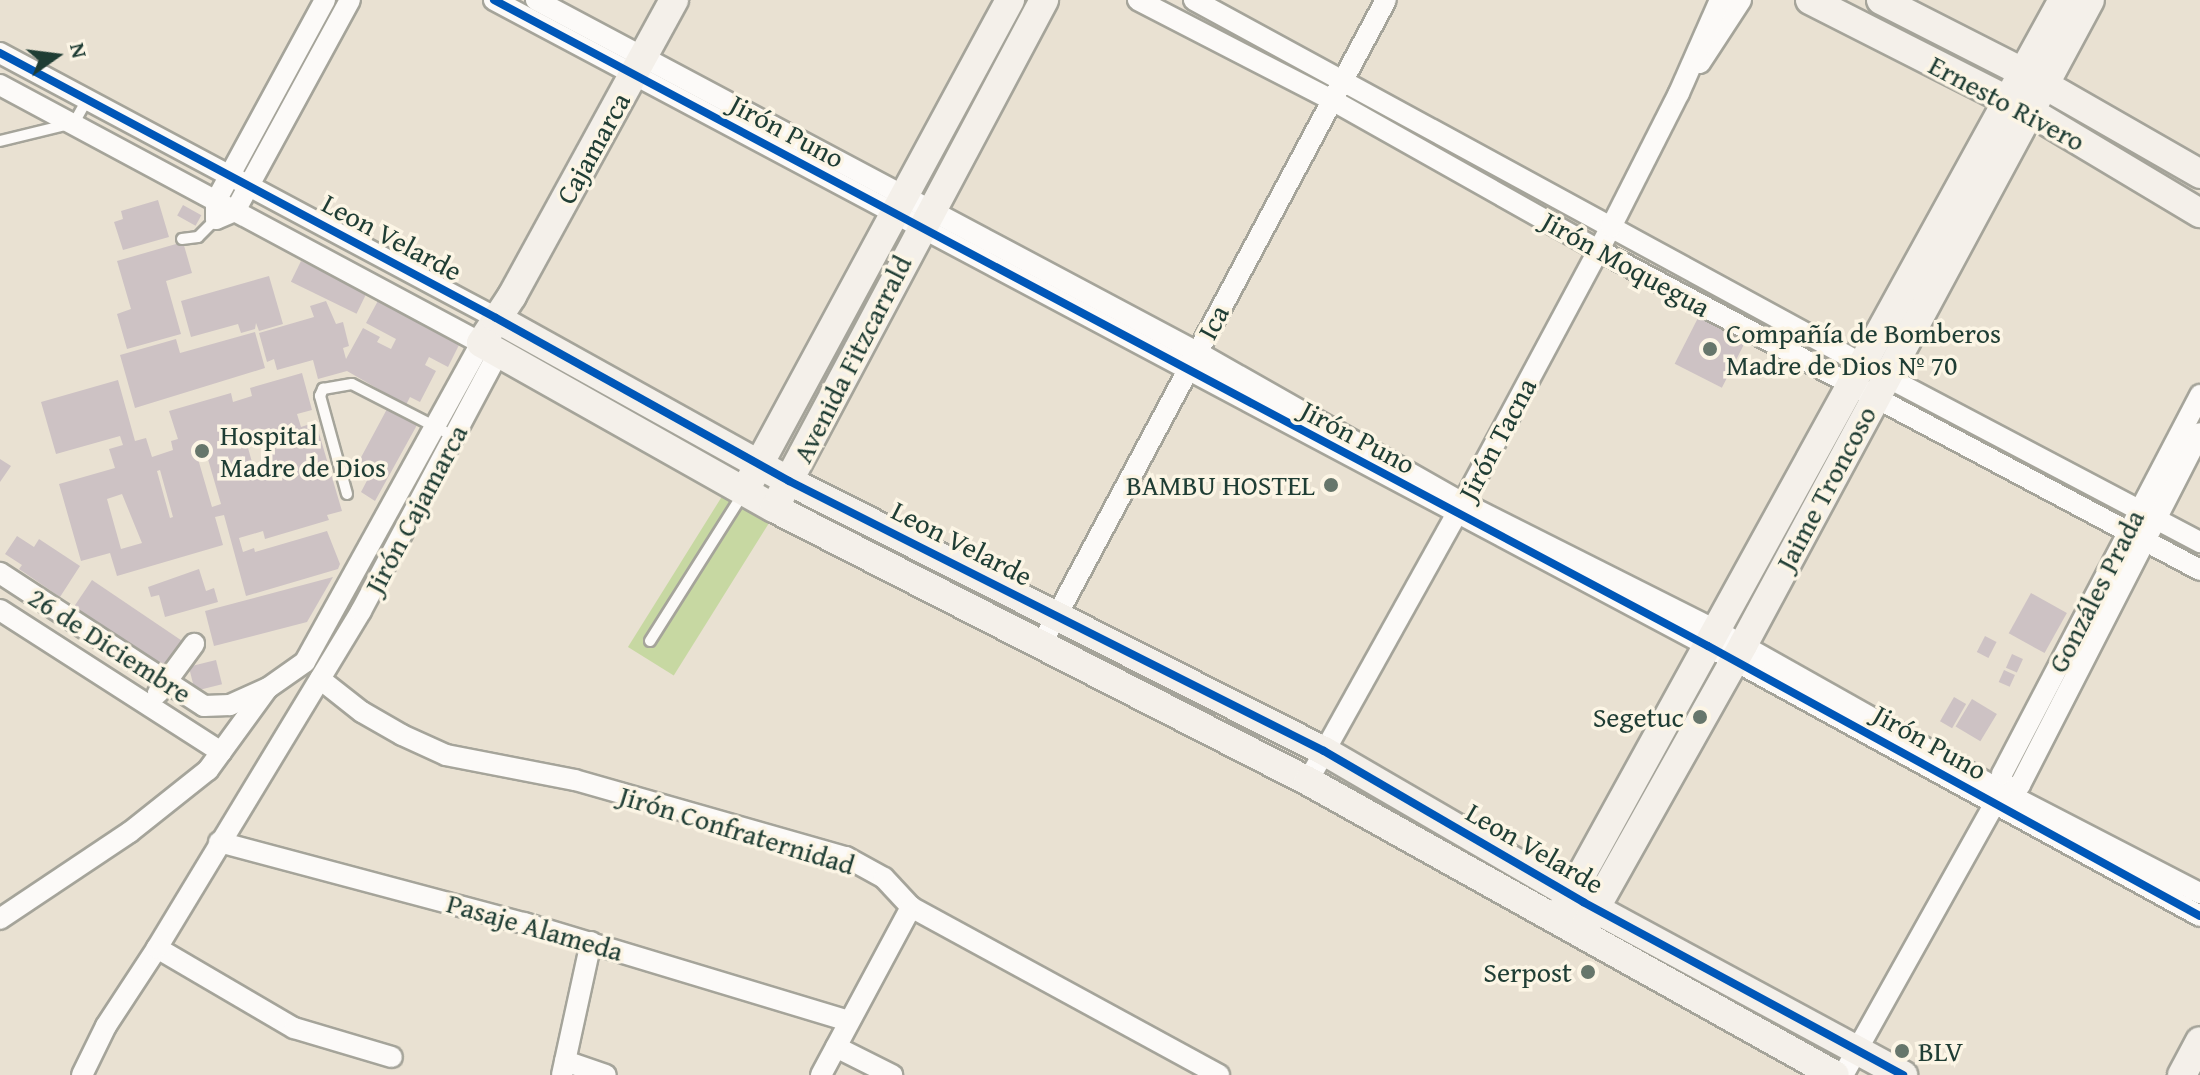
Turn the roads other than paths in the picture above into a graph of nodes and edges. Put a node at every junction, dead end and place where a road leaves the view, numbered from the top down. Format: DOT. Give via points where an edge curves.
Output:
graph roads {
  1 [pos="325,0"];
  2 [pos="350,0"];
  3 [pos="494,0"];
  4 [pos="536,0"];
  5 [pos="674,0"];
  6 [pos="1010,0"];
  7 [pos="1044,0"];
  8 [pos="1138,0"];
  9 [pos="1194,0"];
  10 [pos="1386,0"];
  11 [pos="1720,0"];
  12 [pos="1741,0"];
  13 [pos="1810,0"];
  14 [pos="1881,0"];
  15 [pos="2063,0"];
  16 [pos="2090,0"];
  17 [pos="0,53"];
  18 [pos="638,67"];
  19 [pos="1343,78"];
  20 [pos="2035,79"];
  21 [pos="0,85"];
  22 [pos="1679,93"];
  23 [pos="87,100"];
  24 [pos="1332,100"];
  25 [pos="2020,106"];
  26 [pos="74,123"];
  27 [pos="0,141"];
  28 [pos="2200,174"];
  29 [pos="229,175"];
  30 [pos="249,185"];
  31 [pos="898,204"];
  32 [pos="222,210"];
  33 [pos="2200,213"];
  34 [pos="926,218"];
  35 [pos="1611,227"];
  36 [pos="182,239"];
  37 [pos="1598,250"];
  38 [pos="1756,306"];
  39 [pos="500,327"];
  40 [pos="1744,329"];
  41 [pos="1197,352"];
  42 [pos="1187,371"];
  43 [pos="1869,381"];
  44 [pos="2200,395"];
  45 [pos="435,425"];
  46 [pos="2200,433"];
  47 [pos="455,437"];
  48 [pos="759,464"];
  49 [pos="789,481"];
  50 [pos="744,492"];
  51 [pos="347,494"];
  52 [pos="774,508"];
  53 [pos="1460,509"];
  54 [pos="2147,512"];
  55 [pos="374,534"];
  56 [pos="2135,535"];
  57 [pos="2200,542"];
  58 [pos="388,558"];
  59 [pos="2200,570"];
  60 [pos="8,578"];
  61 [pos="0,608"];
  62 [pos="1057,615"];
  63 [pos="1712,638"];
  64 [pos="650,641"];
  65 [pos="194,644"];
  66 [pos="1041,645"];
  67 [pos="1738,653"];
  68 [pos="305,662"];
  69 [pos="320,679"];
  70 [pos="166,682"];
  71 [pos="268,688"];
  72 [pos="149,706"];
  73 [pos="1324,751"];
  74 [pos="221,752"];
  75 [pos="1308,781"];
  76 [pos="1998,797"];
  77 [pos="219,842"];
  78 [pos="2200,893"];
  79 [pos="911,907"];
  80 [pos="1564,907"];
  81 [pos="2200,916"];
  82 [pos="0,919"];
  83 [pos="1589,921"];
  84 [pos="591,942"];
  85 [pos="157,948"];
  86 [pos="849,1021"];
  87 [pos="2200,1041"];
  88 [pos="836,1047"];
  89 [pos="392,1057"];
  90 [pos="1850,1063"];
  91 [pos="563,1068"];
  92 [pos="82,1075"];
  93 [pos="606,1075"];
  94 [pos="821,1075"];
  95 [pos="892,1075"];
  96 [pos="1219,1075"];
  97 [pos="1835,1075"];
  98 [pos="1903,1075"];
  99 [pos="2182,1075"];
  1 -- 29 [label="street"];
  2 -- 30 [label="street"];
  3 -- 18 [label="street, Jirón Puno"];
  4 -- 18 [label="street, Jirón Puno"];
  5 -- 18 [label="street, Cajamarca"];
  6 -- 31 [label="street, Avenida Fitzcarrald"];
  7 -- 34 [label="street, Avenida Fitzcarrald"];
  8 -- 24 [label="street, Jirón Moquegua"];
  9 -- 19 [label="street, Jirón Moquegua"];
  10 -- 19 [label="street, Ica"];
  11 -- 22 [label="street, Jirón Tacna"];
  12 -- 22 [label="street, Jirón Tacna"];
  13 -- 25 [label="street, Ernesto Rivero"];
  14 -- 20 [label="street, Ernesto Rivero"];
  15 -- 20 [label="street, Jaime Troncoso"];
  16 -- 20 [label="street, Jaime Troncoso"];
  17 -- 23 [label="street, Leon Velarde"];
  18 -- 31 [label="street, Jirón Puno"];
  18 -- 39 [label="street, Cajamarca"];
  19 -- 24 [label="street, Ica"];
  19 -- 35 [label="street, Jirón Moquegua"];
  20 -- 25 [label="street, Jaime Troncoso"];
  20 -- 28 [label="street, Ernesto Rivero"];
  21 -- 26 [label="street, Leon Velarde"];
  22 -- 35 [label="street, Jirón Tacna"];
  23 -- 26 [label="lane"];
  23 -- 29 [label="street, Leon Velarde"];
  24 -- 37 [label="street, Jirón Moquegua"];
  24 -- 41 [label="street, Ica"];
  25 -- 33 [label="street, Ernesto Rivero"];
  25 -- 43 [label="street, Jaime Troncoso"];
  26 -- 27 [label="lane"];
  26 -- 32 [label="street, Leon Velarde"];
  29 -- 30 [label="street, Leon Velarde"];
  29 -- 32 [label="street"];
  30 -- 32 [label="street"];
  30 -- 39 [label="street, Leon Velarde"];
  31 -- 34 [label="street, Jirón Puno"];
  31 -- 48 [label="street, Avenida Fitzcarrald"];
  32 -- 36 [label="lane" via="198,237"];
  32 -- 39 [label="street, Leon Velarde"];
  34 -- 41 [label="street, Jirón Puno"];
  34 -- 42 [label="street, Jirón Puno"];
  34 -- 49 [label="street, Avenida Fitzcarrald"];
  35 -- 37 [label="street, Jirón Tacna"];
  35 -- 38 [label="street, Jirón Moquegua"];
  37 -- 40 [label="street, Jirón Moquegua"];
  37 -- 53 [label="street, Jirón Tacna"];
  38 -- 40 [label="street"];
  38 -- 43 [label="street, Jirón Moquegua"];
  39 -- 45 [label="street, Jirón Cajamarca"];
  39 -- 47 [label="street, Jirón Cajamarca"];
  39 -- 48 [label="street, Leon Velarde"];
  39 -- 50 [label="street, Leon Velarde"];
  40 -- 43 [label="street, Jirón Moquegua"];
  41 -- 42 [label="street, Ica"];
  41 -- 53 [label="street, Jirón Puno"];
  42 -- 53 [label="street, Jirón Puno"];
  42 -- 62 [label="street, Ica"];
  43 -- 54 [label="street, Jirón Moquegua"];
  43 -- 56 [label="street, Jirón Moquegua"];
  43 -- 63 [label="street, Jaime Troncoso"];
  43 -- 67 [label="street, Jaime Troncoso"];
  44 -- 54 [label="street, Gonzáles Prada"];
  45 -- 47 [label="lane"];
  45 -- 51 [label="lane" via="346,382 320,391"];
  45 -- 55 [label="street, Jirón Cajamarca"];
  46 -- 54 [label="street, Gonzáles Prada"];
  47 -- 58 [label="street, Jirón Cajamarca"];
  48 -- 49 [label="street, Leon Velarde"];
  48 -- 50 [label="street, Avenida Fitzcarrald"];
  49 -- 52 [label="street, Avenida Fitzcarrald"];
  49 -- 62 [label="street, Leon Velarde"];
  50 -- 52 [label="street, Leon Velarde"];
  50 -- 64 [label="lane"];
  52 -- 66 [label="street, Leon Velarde"];
  53 -- 63 [label="street, Jirón Puno"];
  53 -- 73 [label="street, Jirón Tacna"];
  54 -- 56 [label="street, Gonzáles Prada"];
  54 -- 57 [label="street, Jirón Moquegua"];
  55 -- 58 [label="street"];
  55 -- 68 [label="street, Jirón Cajamarca"];
  56 -- 59 [label="street, Jirón Moquegua"];
  56 -- 76 [label="street, Gonzáles Prada" via="2002,774"];
  58 -- 69 [label="street, Jirón Cajamarca"];
  60 -- 61 [label="street"];
  60 -- 70 [label="street, 26 de Diciembre"];
  61 -- 72 [label="street"];
  62 -- 66 [label="street, Ica"];
  62 -- 73 [label="street, Leon Velarde"];
  63 -- 67 [label="street, Jirón Puno"];
  63 -- 80 [label="street, Jaime Troncoso"];
  65 -- 70 [label="street"];
  66 -- 75 [label="street, Leon Velarde"];
  67 -- 76 [label="street, Jirón Puno"];
  67 -- 83 [label="street, Jaime Troncoso"];
  68 -- 71 [label="street, 26 de Diciembre"];
  69 -- 77 [label="street, Jirón Cajamarca"];
  69 -- 79 [label="street, Jirón Confraternidad" via="402,735 446,755 575,780 846,857 884,878"];
  70 -- 71 [label="street, 26 de Diciembre" via="216,708"];
  70 -- 72 [label="street"];
  71 -- 74 [label="street, 26 de Diciembre"];
  72 -- 74 [label="street"];
  73 -- 75 [label="street, Jirón Tacna"];
  73 -- 80 [label="street, Leon Velarde"];
  74 -- 82 [label="street, 26 de Diciembre" via="208,770 130,832"];
  75 -- 80 [label="street, Leon Velarde"];
  76 -- 78 [label="street, Jirón Puno"];
  76 -- 81 [label="street, Jirón Puno"];
  76 -- 90 [label="street, Gonzáles Prada"];
  77 -- 84 [label="street, Pasaje Alameda"];
  77 -- 85 [label="street, Jirón Cajamarca"];
  79 -- 86 [label="street"];
  79 -- 96 [label="street, Jirón Confraternidad"];
  80 -- 83 [label="street, Leon Velarde"];
  83 -- 90 [label="street, Leon Velarde"];
  83 -- 97 [label="street, Leon Velarde"];
  84 -- 86 [label="street, Pasaje Alameda"];
  84 -- 91 [label="street"];
  85 -- 89 [label="street" via="294,1028"];
  85 -- 92 [label="street, Jirón Cajamarca" via="106,1026"];
  86 -- 88 [label="street"];
  87 -- 99 [label="street"];
  88 -- 94 [label="street"];
  88 -- 95 [label="street"];
  90 -- 98 [label="street, Leon Velarde"];
  91 -- 93 [label="street"];
}
